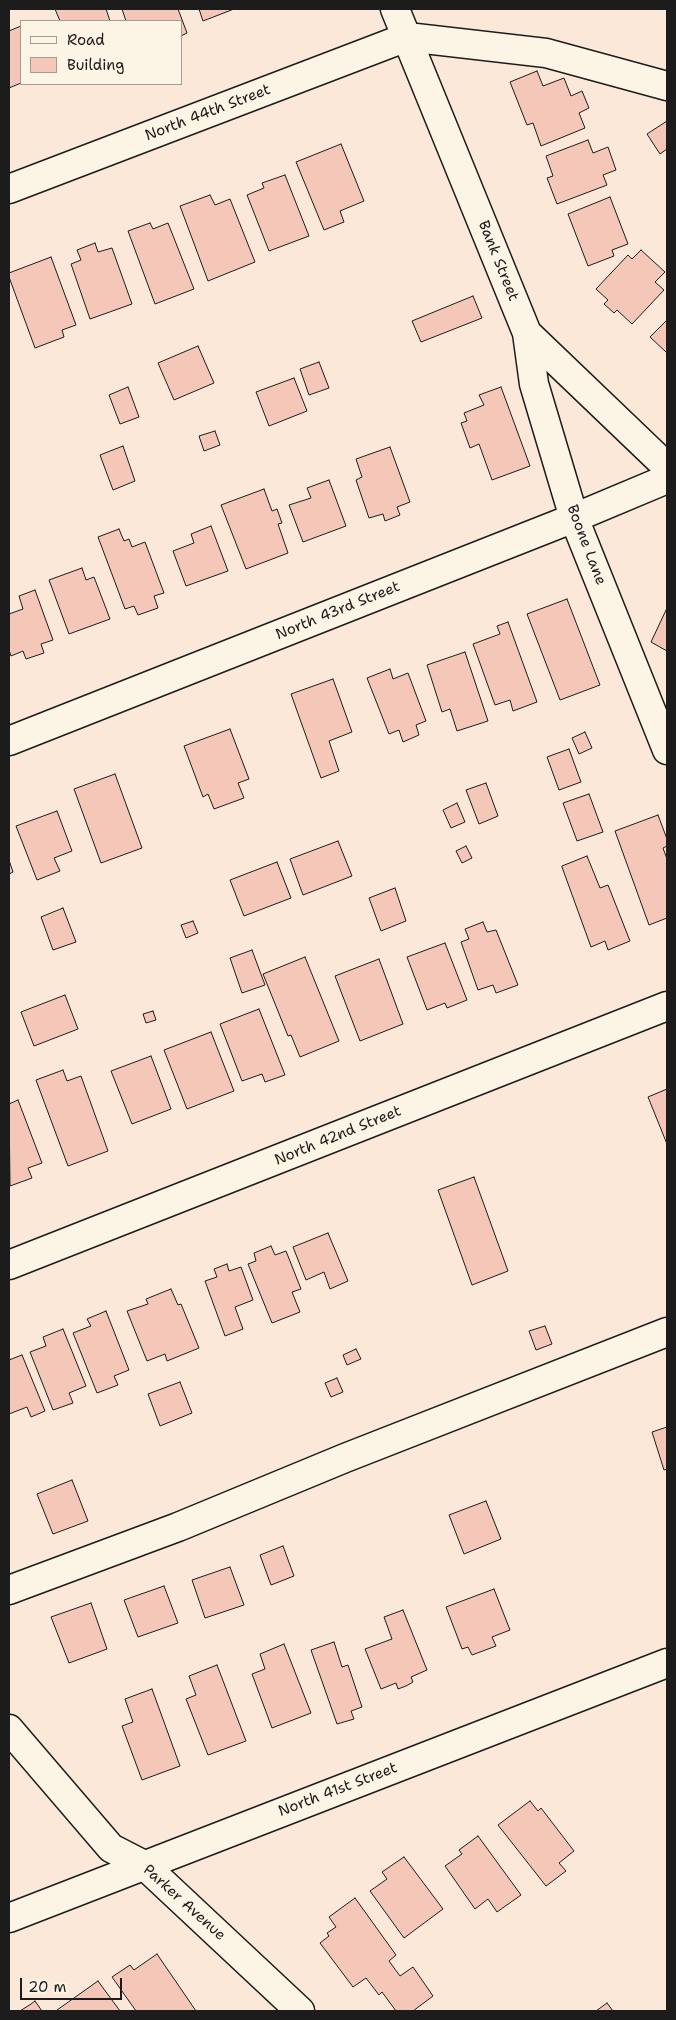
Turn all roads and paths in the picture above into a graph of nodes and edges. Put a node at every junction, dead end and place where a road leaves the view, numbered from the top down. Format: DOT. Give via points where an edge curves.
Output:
graph roads {
  1 [pos="395,9"];
  2 [pos="407,37"];
  3 [pos="667,86"];
  4 [pos="9,188"];
  5 [pos="527,333"];
  6 [pos="667,467"];
  7 [pos="667,479"];
  8 [pos="574,518"];
  9 [pos="9,741"];
  10 [pos="667,750"];
  11 [pos="667,1006"];
  12 [pos="9,1265"];
  13 [pos="667,1332"];
  14 [pos="9,1590"];
  15 [pos="667,1662"];
  16 [pos="9,1729"];
  17 [pos="144,1865"];
  18 [pos="9,1918"];
  19 [pos="300,2011"];
  1 -- 2 [label="street, Bank Street"];
  2 -- 3 [label="street" via="546,53"];
  2 -- 4 [label="street, North 44th Street"];
  2 -- 5 [label="street, Bank Street"];
  5 -- 6 [label="street, Bank Street"];
  5 -- 8 [label="street, Boone Lane" via="534,384"];
  7 -- 8 [label="street, North 43rd Street"];
  8 -- 9 [label="street, North 43rd Street"];
  8 -- 10 [label="street, Boone Lane"];
  11 -- 12 [label="street, North 42nd Street"];
  13 -- 14 [label="street" via="178,1527"];
  15 -- 17 [label="street, North 41st Street"];
  16 -- 17 [label="street, Parker Avenue" via="111,1848"];
  17 -- 18 [label="street, North 41st Street"];
  17 -- 19 [label="street, Parker Avenue"];
}
